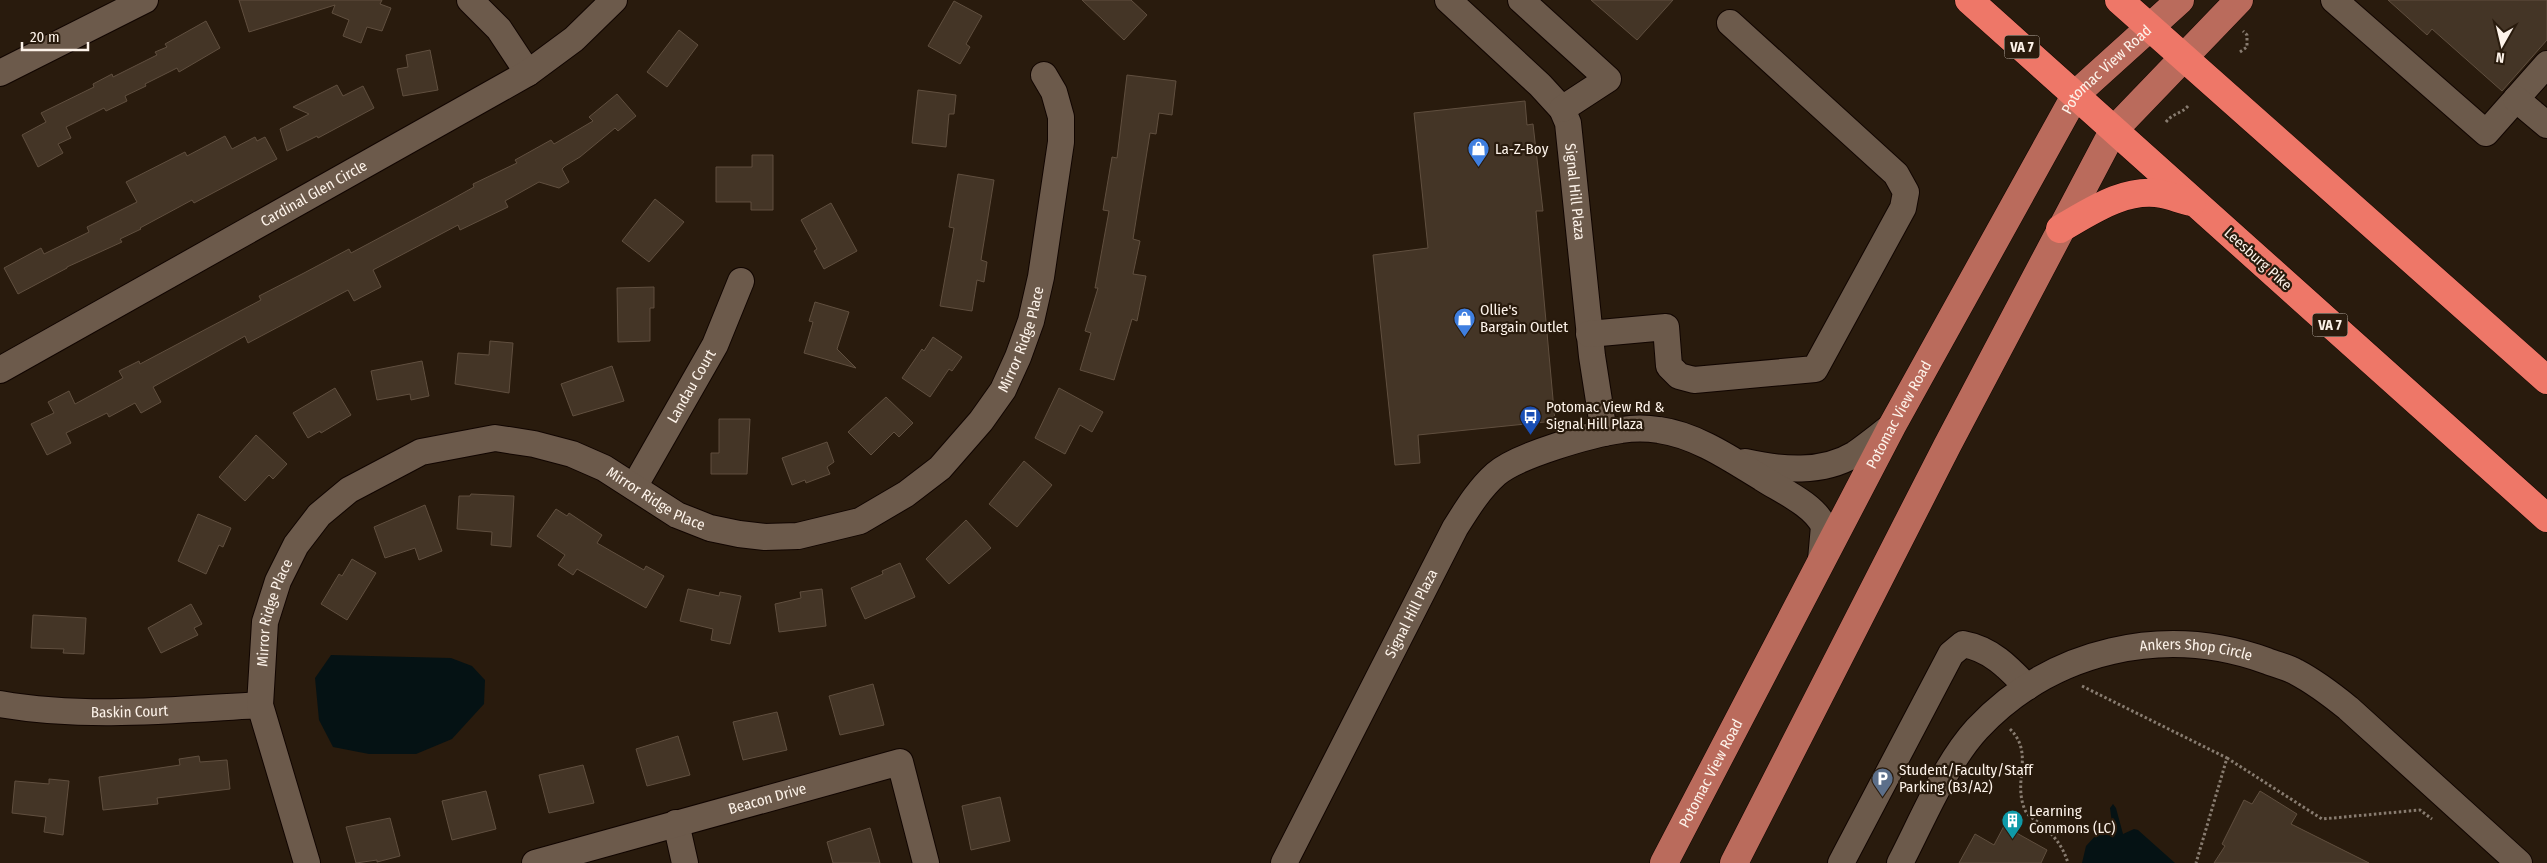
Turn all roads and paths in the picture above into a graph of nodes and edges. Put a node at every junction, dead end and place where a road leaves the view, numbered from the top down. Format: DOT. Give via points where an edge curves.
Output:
graph roads {
  1 [pos="145,0"];
  2 [pos="470,0"];
  3 [pos="614,0"];
  4 [pos="1448,0"];
  5 [pos="1521,0"];
  6 [pos="1969,0"];
  7 [pos="2118,0"];
  8 [pos="2180,0"];
  9 [pos="2239,0"];
  10 [pos="2334,0"];
  11 [pos="1730,23"];
  12 [pos="2150,29"];
  13 [pos="2240,29"];
  14 [pos="2240,52"];
  15 [pos="2182,58"];
  16 [pos="2547,64"];
  17 [pos="0,73"];
  18 [pos="528,73"];
  19 [pos="1044,75"];
  20 [pos="2076,94"];
  21 [pos="2516,99"];
  22 [pos="2188,106"];
  23 [pos="1562,109"];
  24 [pos="2166,122"];
  25 [pos="2547,125"];
  26 [pos="2113,131"];
  27 [pos="2195,203"];
  28 [pos="2060,229"];
  29 [pos="741,281"];
  30 [pos="1590,334"];
  31 [pos="0,370"];
  32 [pos="2547,380"];
  33 [pos="1892,426"];
  34 [pos="1604,433"];
  35 [pos="1730,459"];
  36 [pos="634,487"];
  37 [pos="2547,518"];
  38 [pos="1821,560"];
  39 [pos="2080,684"];
  40 [pos="2027,687"];
  41 [pos="0,704"];
  42 [pos="260,705"];
  43 [pos="2005,724"];
  44 [pos="2227,758"];
  45 [pos="2416,801"];
  46 [pos="2420,810"];
  47 [pos="2435,822"];
  48 [pos="676,823"];
  49 [pos="307,863"];
  50 [pos="535,863"];
  51 [pos="685,863"];
  52 [pos="926,863"];
  53 [pos="1284,863"];
  54 [pos="1664,863"];
  55 [pos="1734,863"];
  56 [pos="1841,863"];
  57 [pos="1900,863"];
  58 [pos="2068,863"];
  59 [pos="2196,863"];
  60 [pos="2519,863"];
  1 -- 17 [label="street"];
  2 -- 18 [label="street" via="499,29"];
  3 -- 18 [label="street, Cardinal Glen Circle" via="574,39"];
  4 -- 23 [label="street, Signal Hill Plaza"];
  5 -- 23 [label="street" via="1608,79"];
  6 -- 20 [label="highway, Leesburg Pike / VA 7"];
  7 -- 12 [label="highway"];
  8 -- 12 [label="main road, Potomac View Road"];
  9 -- 15 [label="main road"];
  10 -- 21 [label="street" via="2486,133"];
  11 -- 30 [label="street" via="1896,174 1906,192 1904,208 1815,369 1694,380 1678,376 1669,366 1666,327"];
  12 -- 15 [label="highway"];
  12 -- 20 [label="main road, Potomac View Road"];
  13 -- 14 [label="path" via="2247,35 2247,47"];
  15 -- 26 [label="main road"];
  15 -- 32 [label="highway"];
  16 -- 21 [label="street"];
  18 -- 31 [label="street, Cardinal Glen Circle"];
  19 -- 36 [label="street, Mirror Ridge Place" via="1054,92 1061,117 1061,142 1041,277 1031,321 1002,390 981,422 940,468 906,494 860,521 798,536 765,537 710,528 677,515"];
  20 -- 26 [label="highway, Leesburg Pike / VA 7"];
  20 -- 33 [label="main road, Potomac View Road"];
  21 -- 25 [label="street"];
  22 -- 24 [label="path"];
  23 -- 30 [label="street, Signal Hill Plaza" via="1571,142"];
  26 -- 27 [label="highway, Leesburg Pike / VA 7"];
  26 -- 28 [label="main road"];
  27 -- 28 [label="highway" via="2160,193 2129,195 2098,207"];
  27 -- 37 [label="highway, Leesburg Pike / VA 7"];
  28 -- 55 [label="main road"];
  29 -- 36 [label="street, Landau Court" via="715,345"];
  30 -- 34 [label="street, Signal Hill Plaza"];
  33 -- 35 [label="street" via="1854,454 1831,464 1779,469"];
  33 -- 38 [label="main road, Potomac View Road"];
  34 -- 35 [label="street, Signal Hill Plaza" via="1622,429 1660,430 1685,437"];
  34 -- 53 [label="street, Signal Hill Plaza" via="1514,462 1497,473 1468,506"];
  35 -- 38 [label="street" via="1820,518 1824,535"];
  36 -- 42 [label="street, Mirror Ridge Place" via="604,468 572,454 495,438 421,452 349,490 319,515 296,545 278,581 265,622"];
  38 -- 54 [label="main road, Potomac View Road"];
  39 -- 44 [label="path"];
  40 -- 56 [label="street" via="2005,664 1975,646 1963,644 1951,654"];
  40 -- 57 [label="street, Ankers Shop Circle" via="1995,712 1957,755"];
  40 -- 60 [label="street, Ankers Shop Circle" via="2067,664 2106,651 2139,645 2192,644 2247,654 2294,671 2323,688"];
  41 -- 42 [label="street, Baskin Court" via="27,709 122,712"];
  42 -- 49 [label="street, Mirror Ridge Place"];
  43 -- 58 [label="path" via="2022,746 2020,796 2026,813 2062,845"];
  44 -- 46 [label="path" via="2322,820"];
  44 -- 59 [label="path"];
  45 -- 46 [label="path"];
  46 -- 47 [label="path"];
  48 -- 50 [label="street, Beacon Drive"];
  48 -- 51 [label="street"];
  48 -- 52 [label="street, Beacon Drive" via="900,762"];
}
